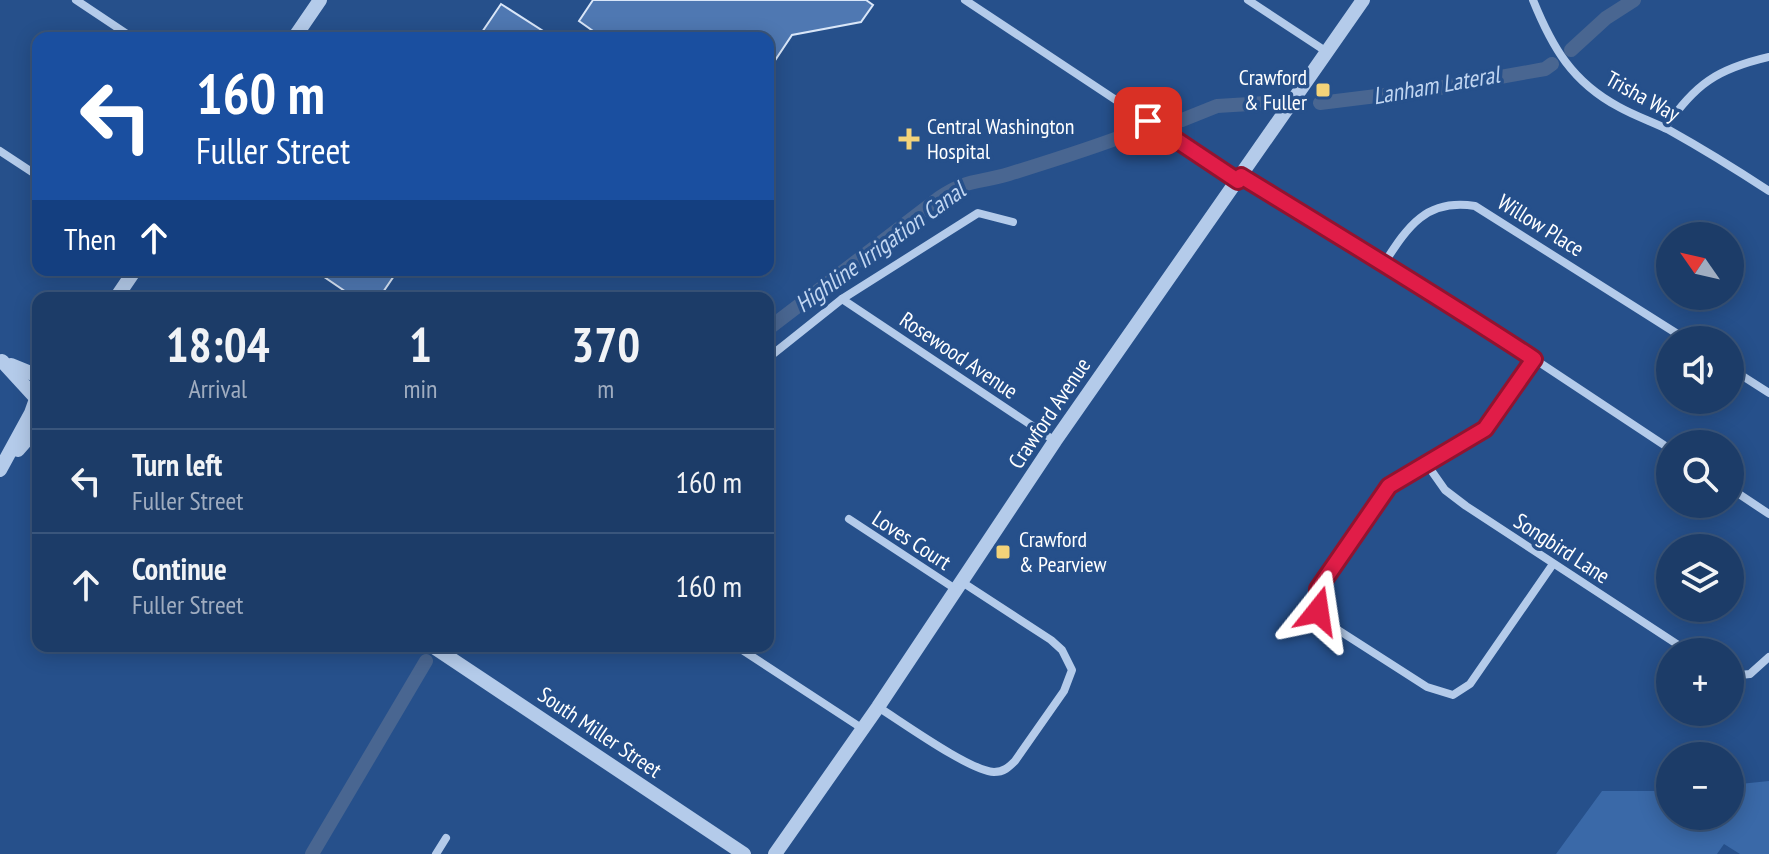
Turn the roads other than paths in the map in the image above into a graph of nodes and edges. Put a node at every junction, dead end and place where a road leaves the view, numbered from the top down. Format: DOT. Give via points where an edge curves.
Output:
graph roads {
  1 [pos="76,0"];
  2 [pos="320,0"];
  3 [pos="965,0"];
  4 [pos="1248,0"];
  5 [pos="1363,0"];
  6 [pos="1533,0"];
  7 [pos="124,32"];
  8 [pos="298,32"];
  9 [pos="1327,52"];
  10 [pos="1769,57"];
  11 [pos="1665,128"];
  12 [pos="0,151"];
  13 [pos="32,172"];
  14 [pos="1240,178"];
  15 [pos="1769,191"];
  16 [pos="1013,222"];
  17 [pos="1383,265"];
  18 [pos="842,299"];
  19 [pos="1665,326"];
  20 [pos="774,353"];
  21 [pos="1534,359"];
  22 [pos="1,360"];
  23 [pos="32,373"];
  24 [pos="1744,377"];
  25 [pos="32,391"];
  26 [pos="1769,393"];
  27 [pos="32,410"];
  28 [pos="32,434"];
  29 [pos="1656,440"];
  30 [pos="1055,441"];
  31 [pos="1426,463"];
  32 [pos="0,470"];
  33 [pos="1744,497"];
  34 [pos="1769,514"];
  35 [pos="849,519"];
  36 [pos="1553,564"];
  37 [pos="959,586"];
  38 [pos="1667,638"];
  39 [pos="441,652"];
  40 [pos="745,652"];
  41 [pos="1769,657"];
  42 [pos="1744,675"];
  43 [pos="878,707"];
  44 [pos="863,729"];
  45 [pos="446,838"];
  46 [pos="436,854"];
  47 [pos="744,854"];
  48 [pos="775,854"];
  1 -- 7 [label="street"];
  2 -- 8 [label="street"];
  3 -- 14 [label="street"];
  4 -- 9 [label="street"];
  5 -- 9 [label="street, Crawford Avenue"];
  6 -- 11 [label="street, Trisha Way" via="1549,41 1579,79 1617,106"];
  9 -- 14 [label="street, Crawford Avenue"];
  10 -- 11 [label="street" via="1703,82"];
  11 -- 15 [label="street, Trisha Way"];
  12 -- 13 [label="street"];
  14 -- 17 [label="street"];
  14 -- 30 [label="street, Crawford Avenue"];
  16 -- 18 [label="street" via="978,213"];
  17 -- 19 [label="street, Willow Place" via="1420,217 1455,203 1475,206"];
  17 -- 21 [label="street"];
  18 -- 20 [label="street"];
  18 -- 30 [label="street, Rosewood Avenue"];
  21 -- 29 [label="street"];
  21 -- 31 [label="street" via="1485,429"];
  22 -- 23 [label="street"];
  22 -- 25 [label="street"];
  24 -- 26 [label="street"];
  27 -- 32 [label="street"];
  28 -- 32 [label="street"];
  30 -- 37 [label="street, Crawford Avenue"];
  31 -- 36 [label="street, Songbird Lane" via="1454,497"];
  31 -- 36 [label="street" via="1389,486 1318,589 1318,611 1335,628 1427,687 1453,695 1470,684"];
  33 -- 34 [label="street"];
  35 -- 37 [label="street, Loves Court"];
  36 -- 38 [label="street, Songbird Lane"];
  37 -- 43 [label="street, Crawford Avenue"];
  37 -- 43 [label="street, Loves Court" via="1062,650 1072,670 1064,691 1015,761 997,773 969,763"];
  39 -- 47 [label="street, South Miller Street"];
  40 -- 44 [label="street"];
  41 -- 42 [label="street"];
  43 -- 44 [label="street, Crawford Avenue"];
  44 -- 48 [label="street, Crawford Avenue"];
  45 -- 46 [label="street"];
}
